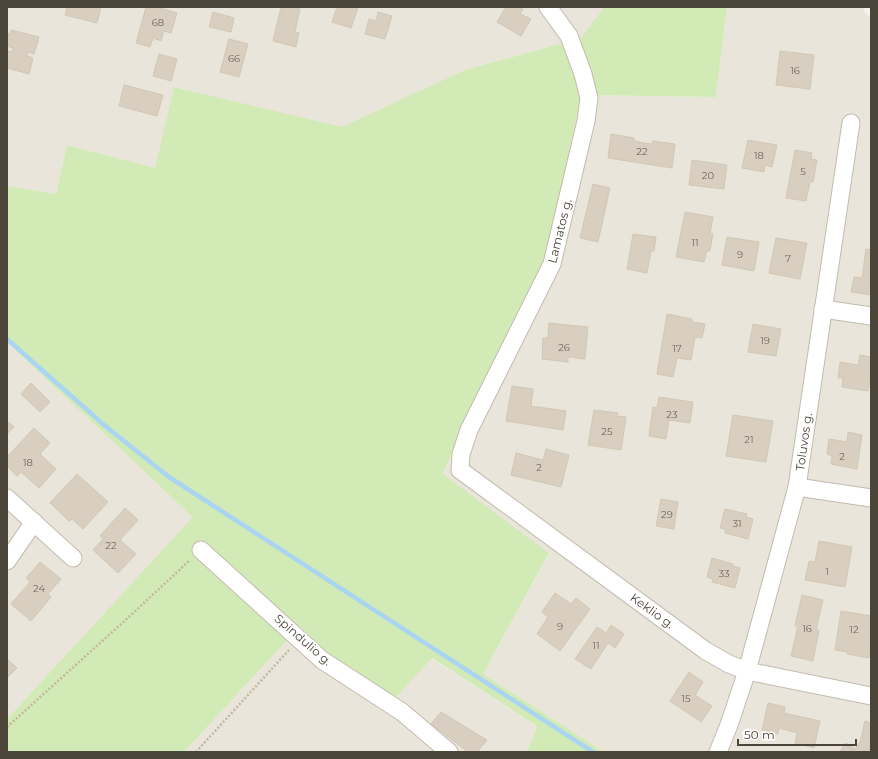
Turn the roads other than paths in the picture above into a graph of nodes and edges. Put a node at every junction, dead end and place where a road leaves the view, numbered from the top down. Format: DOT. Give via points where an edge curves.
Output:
graph roads {
  1 [pos="548,7"];
  2 [pos="851,123"];
  3 [pos="823,310"];
  4 [pos="871,316"];
  5 [pos="460,470"];
  6 [pos="798,487"];
  7 [pos="7,498"];
  8 [pos="871,498"];
  9 [pos="34,522"];
  10 [pos="201,550"];
  11 [pos="73,558"];
  12 [pos="7,561"];
  13 [pos="747,671"];
  14 [pos="871,696"];
  15 [pos="449,752"];
  16 [pos="718,752"];
  1 -- 5 [label="street, Lamatos g." via="569,36 583,74 589,98 586,121 552,264 469,430 461,454"];
  2 -- 3 [label="street, Toluvos g."];
  3 -- 4 [label="street"];
  3 -- 6 [label="street, Toluvos g."];
  5 -- 13 [label="street, Keklio g." via="706,651"];
  6 -- 8 [label="street"];
  6 -- 13 [label="street, Toluvos g."];
  7 -- 9 [label="street"];
  9 -- 11 [label="street"];
  9 -- 12 [label="street"];
  10 -- 15 [label="street, Spindulio g." via="322,660 402,712"];
  13 -- 14 [label="street, Keklio g."];
  13 -- 16 [label="street, Toluvos g."];
}
